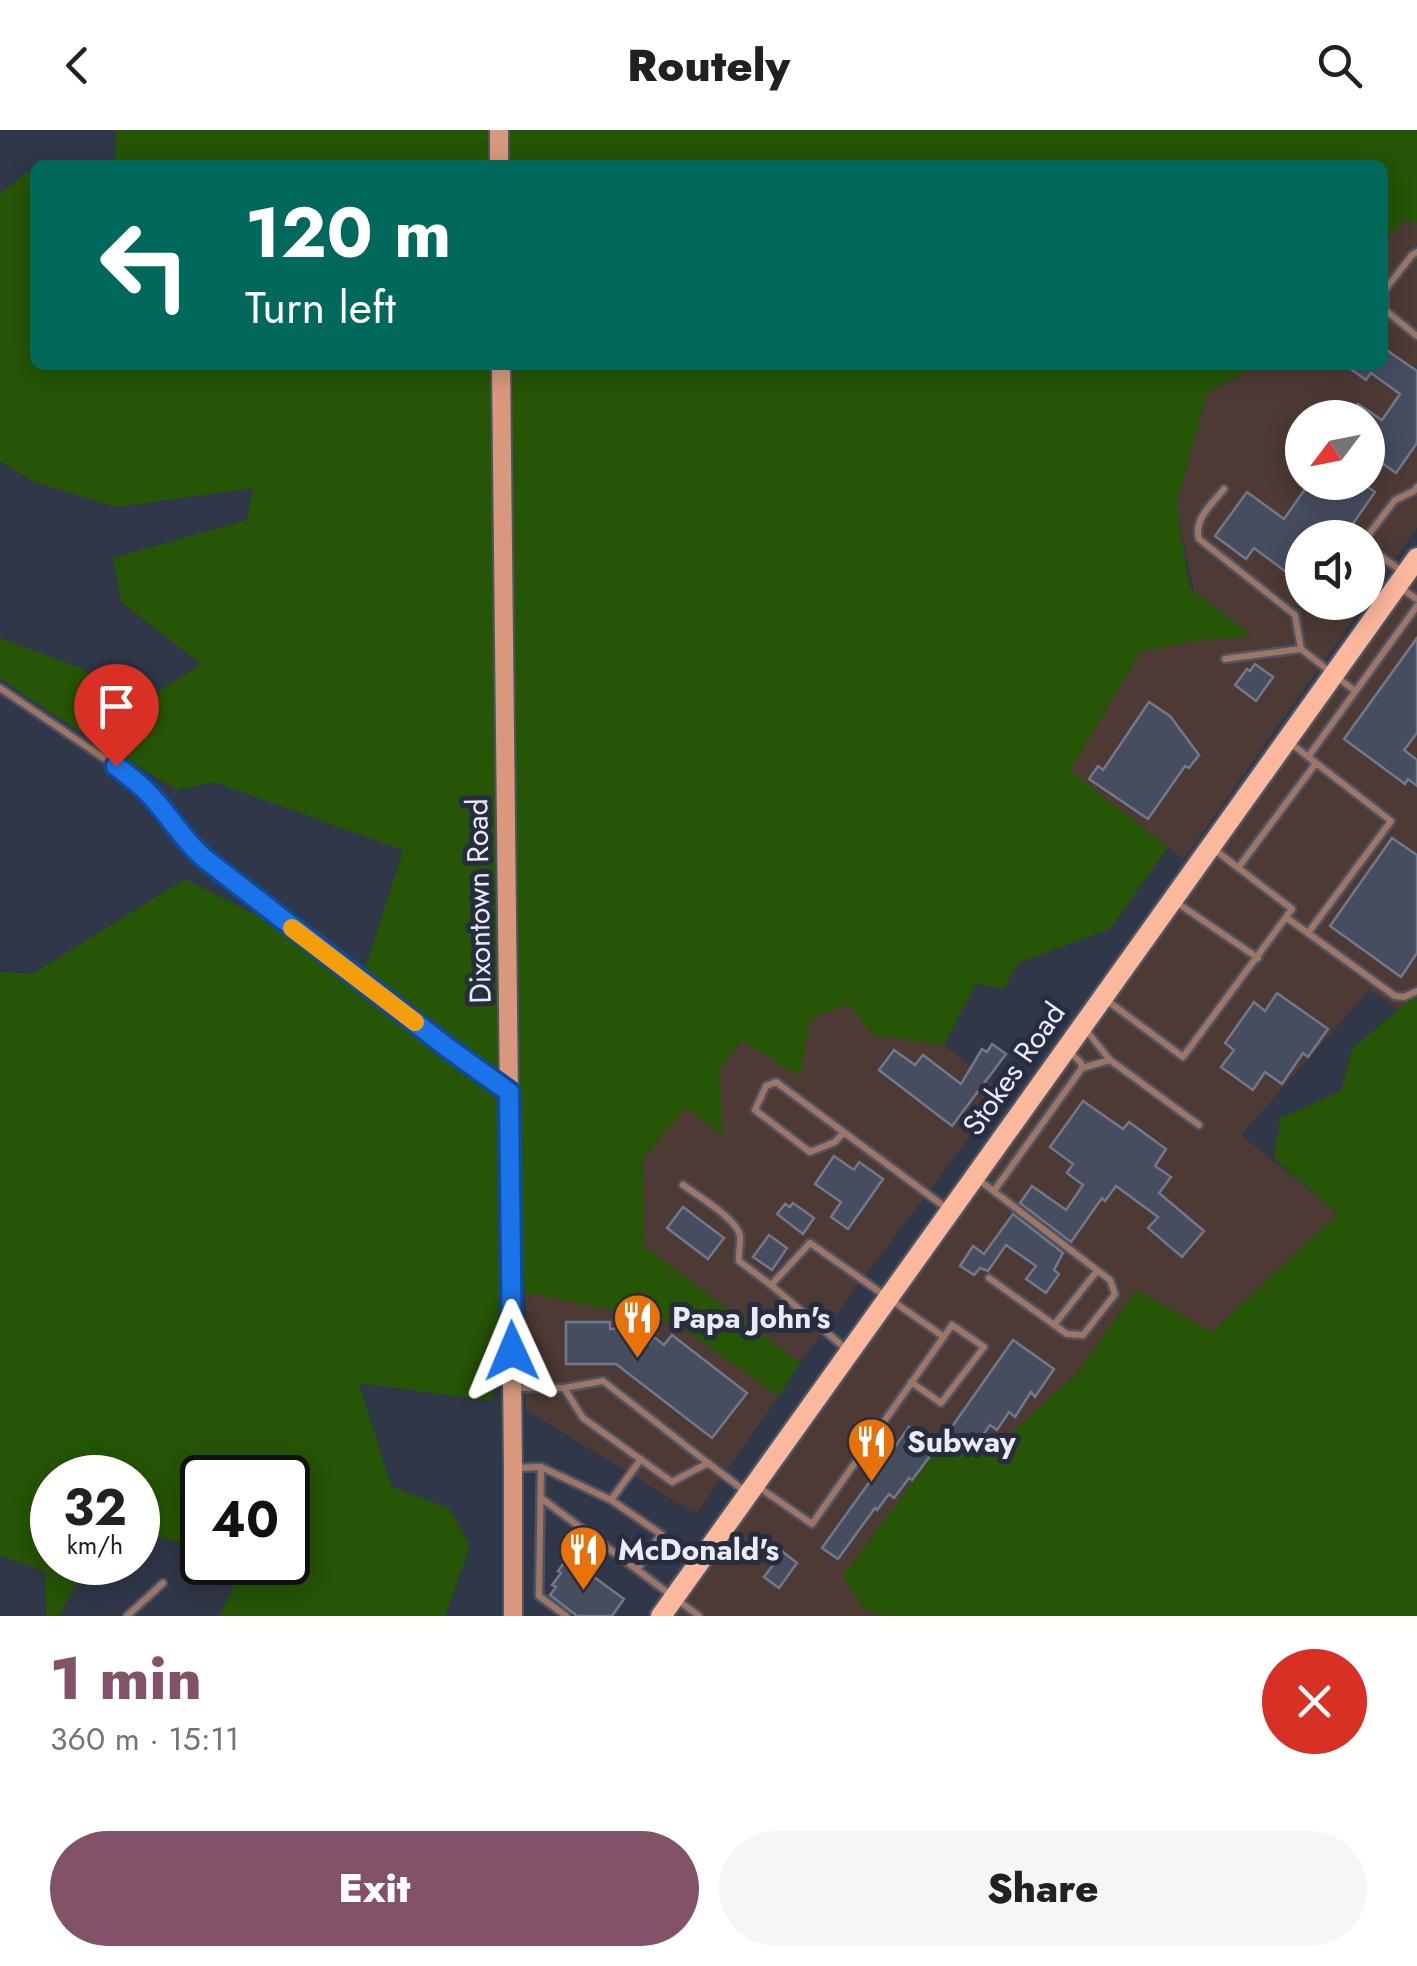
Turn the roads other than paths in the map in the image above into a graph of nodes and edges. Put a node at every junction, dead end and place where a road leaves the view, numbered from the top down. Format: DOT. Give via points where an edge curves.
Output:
graph roads {
  1 [pos="499,130"];
  2 [pos="500,160"];
  3 [pos="1417,252"];
  4 [pos="1388,286"];
  5 [pos="1388,312"];
  6 [pos="1415,332"];
  7 [pos="501,370"];
  8 [pos="1224,489"];
  9 [pos="1416,491"];
  10 [pos="1379,520"];
  11 [pos="1385,558"];
  12 [pos="1410,572"];
  13 [pos="1417,603"];
  14 [pos="1302,649"];
  15 [pos="1224,660"];
  16 [pos="1333,675"];
  17 [pos="0,688"];
  18 [pos="1355,692"];
  19 [pos="1287,740"];
  20 [pos="1308,756"];
  21 [pos="1316,762"];
  22 [pos="1210,846"];
  23 [pos="1238,868"];
  24 [pos="1172,899"];
  25 [pos="1287,918"];
  26 [pos="1308,933"];
  27 [pos="1258,958"];
  28 [pos="1417,991"];
  29 [pos="1102,996"];
  30 [pos="1082,1025"];
  31 [pos="1066,1047"];
  32 [pos="1110,1060"];
  33 [pos="1082,1068"];
  34 [pos="509,1092"];
  35 [pos="1012,1124"];
  36 [pos="1199,1125"];
  37 [pos="843,1133"];
  38 [pos="1032,1139"];
  39 [pos="974,1176"];
  40 [pos="683,1185"];
  41 [pos="994,1191"];
  42 [pos="950,1210"];
  43 [pos="1097,1270"];
  44 [pos="989,1278"];
  45 [pos="772,1285"];
  46 [pos="888,1297"];
  47 [pos="1054,1325"];
  48 [pos="944,1337"];
  49 [pos="849,1352"];
  50 [pos="911,1382"];
  51 [pos="512,1388"];
  52 [pos="564,1388"];
  53 [pos="640,1459"];
  54 [pos="708,1464"];
  55 [pos="542,1467"];
  56 [pos="513,1468"];
  57 [pos="752,1489"];
  58 [pos="541,1498"];
  59 [pos="611,1500"];
  60 [pos="638,1568"];
  61 [pos="163,1584"];
  62 [pos="675,1597"];
  63 [pos="127,1616"];
  64 [pos="513,1616"];
  65 [pos="566,1616"];
  66 [pos="661,1616"];
  67 [pos="700,1616"];
  1 -- 2 [label="street"];
  3 -- 4 [label="lane"];
  5 -- 6 [label="lane"];
  7 -- 34 [label="street, Dixontown Road"];
  8 -- 14 [label="lane" via="1198,522 1199,538 1295,615"];
  9 -- 10 [label="lane" via="1394,500"];
  11 -- 12 [label="lane"];
  12 -- 13 [label="lane"];
  12 -- 16 [label="main road, Stokes Road"];
  13 -- 18 [label="lane"];
  14 -- 15 [label="lane"];
  14 -- 16 [label="lane"];
  16 -- 18 [label="lane"];
  16 -- 19 [label="main road, Stokes Road"];
  17 -- 34 [label="lane" via="132,777 204,858"];
  18 -- 20 [label="lane"];
  19 -- 20 [label="lane"];
  19 -- 22 [label="main road, Stokes Road"];
  20 -- 21 [label="lane"];
  21 -- 23 [label="lane"];
  21 -- 26 [label="lane" via="1391,820"];
  22 -- 23 [label="lane"];
  22 -- 24 [label="main road, Stokes Road"];
  23 -- 25 [label="lane" via="1292,909"];
  24 -- 27 [label="lane"];
  24 -- 29 [label="main road, Stokes Road"];
  25 -- 26 [label="lane"];
  25 -- 27 [label="lane"];
  26 -- 28 [label="lane" via="1395,996"];
  27 -- 29 [label="lane" via="1183,1056"];
  29 -- 30 [label="main road, Stokes Road"];
  30 -- 31 [label="main road, Stokes Road"];
  30 -- 32 [label="lane"];
  31 -- 33 [label="lane"];
  31 -- 35 [label="main road, Stokes Road"];
  32 -- 33 [label="lane"];
  32 -- 36 [label="lane"];
  33 -- 38 [label="lane"];
  34 -- 51 [label="street, Dixontown Road"];
  35 -- 38 [label="lane"];
  35 -- 39 [label="main road, Stokes Road"];
  37 -- 37 [label="lane" via="776,1082 766,1086 755,1110 810,1152"];
  37 -- 42 [label="lane"];
  38 -- 41 [label="lane"];
  39 -- 41 [label="lane"];
  39 -- 42 [label="main road, Stokes Road"];
  40 -- 45 [label="lane" via="737,1228 739,1261"];
  41 -- 43 [label="lane"];
  42 -- 46 [label="main road, Stokes Road"];
  43 -- 47 [label="lane"];
  43 -- 47 [label="lane" via="1115,1294 1084,1335"];
  44 -- 47 [label="lane"];
  45 -- 46 [label="lane" via="810,1243"];
  45 -- 49 [label="lane"];
  46 -- 48 [label="lane"];
  46 -- 49 [label="main road, Stokes Road"];
  48 -- 50 [label="lane"];
  48 -- 50 [label="lane" via="952,1325 984,1346 941,1404"];
  49 -- 57 [label="main road, Stokes Road"];
  50 -- 57 [label="lane" via="812,1524"];
  51 -- 52 [label="lane"];
  51 -- 56 [label="street, Dixontown Road"];
  52 -- 53 [label="lane" via="584,1418"];
  52 -- 54 [label="lane" via="603,1381"];
  53 -- 54 [label="lane" via="672,1482"];
  53 -- 59 [label="lane"];
  54 -- 57 [label="lane"];
  55 -- 56 [label="lane"];
  55 -- 58 [label="lane"];
  55 -- 59 [label="lane"];
  56 -- 64 [label="street, Dixontown Road"];
  57 -- 62 [label="main road, Stokes Road"];
  58 -- 60 [label="lane"];
  58 -- 65 [label="lane" via="539,1596"];
  59 -- 60 [label="lane" via="661,1534"];
  60 -- 62 [label="lane"];
  61 -- 63 [label="lane"];
  62 -- 66 [label="main road, Stokes Road"];
  62 -- 67 [label="lane"];
}
